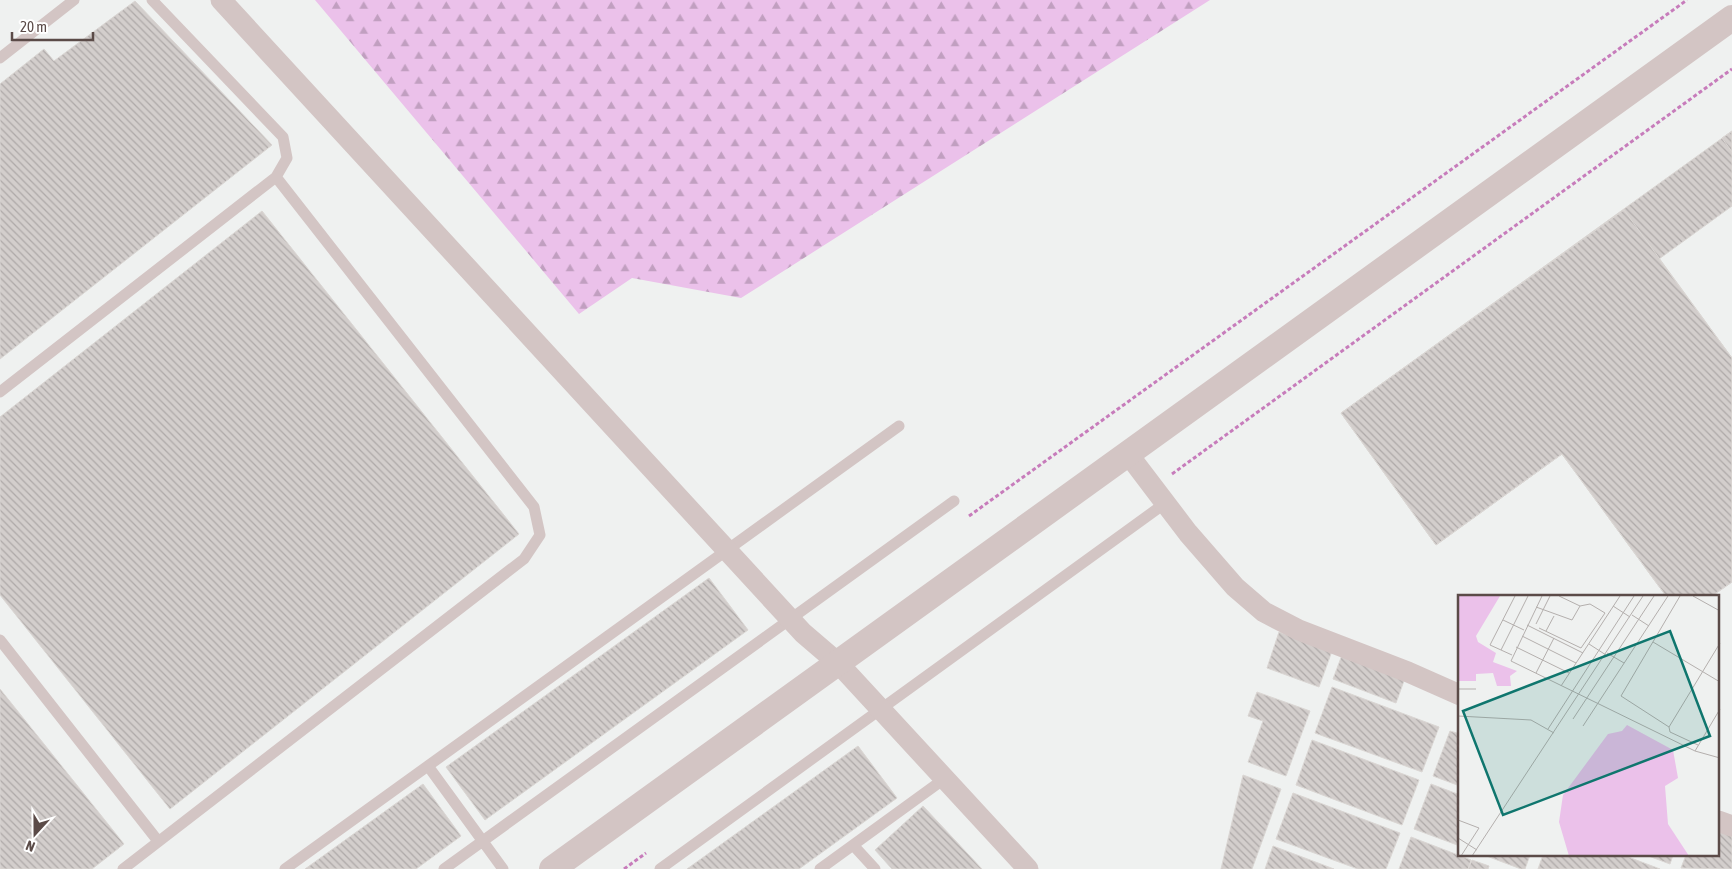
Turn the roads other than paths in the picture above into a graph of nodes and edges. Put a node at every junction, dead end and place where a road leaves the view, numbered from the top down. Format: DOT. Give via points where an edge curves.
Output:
graph roads {
  1 [pos="74,0"];
  2 [pos="152,0"];
  3 [pos="221,0"];
  4 [pos="1732,18"];
  5 [pos="0,58"];
  6 [pos="276,177"];
  7 [pos="0,392"];
  8 [pos="899,426"];
  9 [pos="1128,454"];
  10 [pos="1158,496"];
  11 [pos="954,501"];
  12 [pos="0,640"];
  13 [pos="838,663"];
  14 [pos="1458,694"];
  15 [pos="880,709"];
  16 [pos="428,766"];
  17 [pos="944,779"];
  18 [pos="1720,822"];
  19 [pos="1732,826"];
  20 [pos="158,841"];
  21 [pos="483,841"];
  22 [pos="853,845"];
  23 [pos="123,869"];
  24 [pos="285,869"];
  25 [pos="444,869"];
  26 [pos="503,869"];
  27 [pos="552,869"];
  28 [pos="660,869"];
  29 [pos="820,869"];
  30 [pos="875,869"];
  31 [pos="1028,869"];
  1 -- 5 [label="lane"];
  2 -- 6 [label="lane" via="283,136 287,158"];
  3 -- 13 [label="street" via="802,633"];
  4 -- 9 [label="street"];
  6 -- 7 [label="lane"];
  6 -- 20 [label="lane" via="534,507 540,535 524,559"];
  8 -- 16 [label="lane"];
  9 -- 10 [label="street"];
  9 -- 13 [label="street"];
  10 -- 14 [label="street" via="1235,587 1264,612 1299,630"];
  10 -- 15 [label="lane"];
  11 -- 21 [label="lane"];
  12 -- 20 [label="lane"];
  13 -- 15 [label="street"];
  13 -- 27 [label="street"];
  15 -- 17 [label="street"];
  15 -- 28 [label="lane"];
  16 -- 21 [label="lane"];
  16 -- 24 [label="lane"];
  17 -- 22 [label="lane"];
  17 -- 31 [label="street"];
  18 -- 19 [label="street"];
  20 -- 23 [label="lane"];
  21 -- 25 [label="lane"];
  21 -- 26 [label="lane"];
  22 -- 29 [label="lane"];
  22 -- 30 [label="lane"];
}
